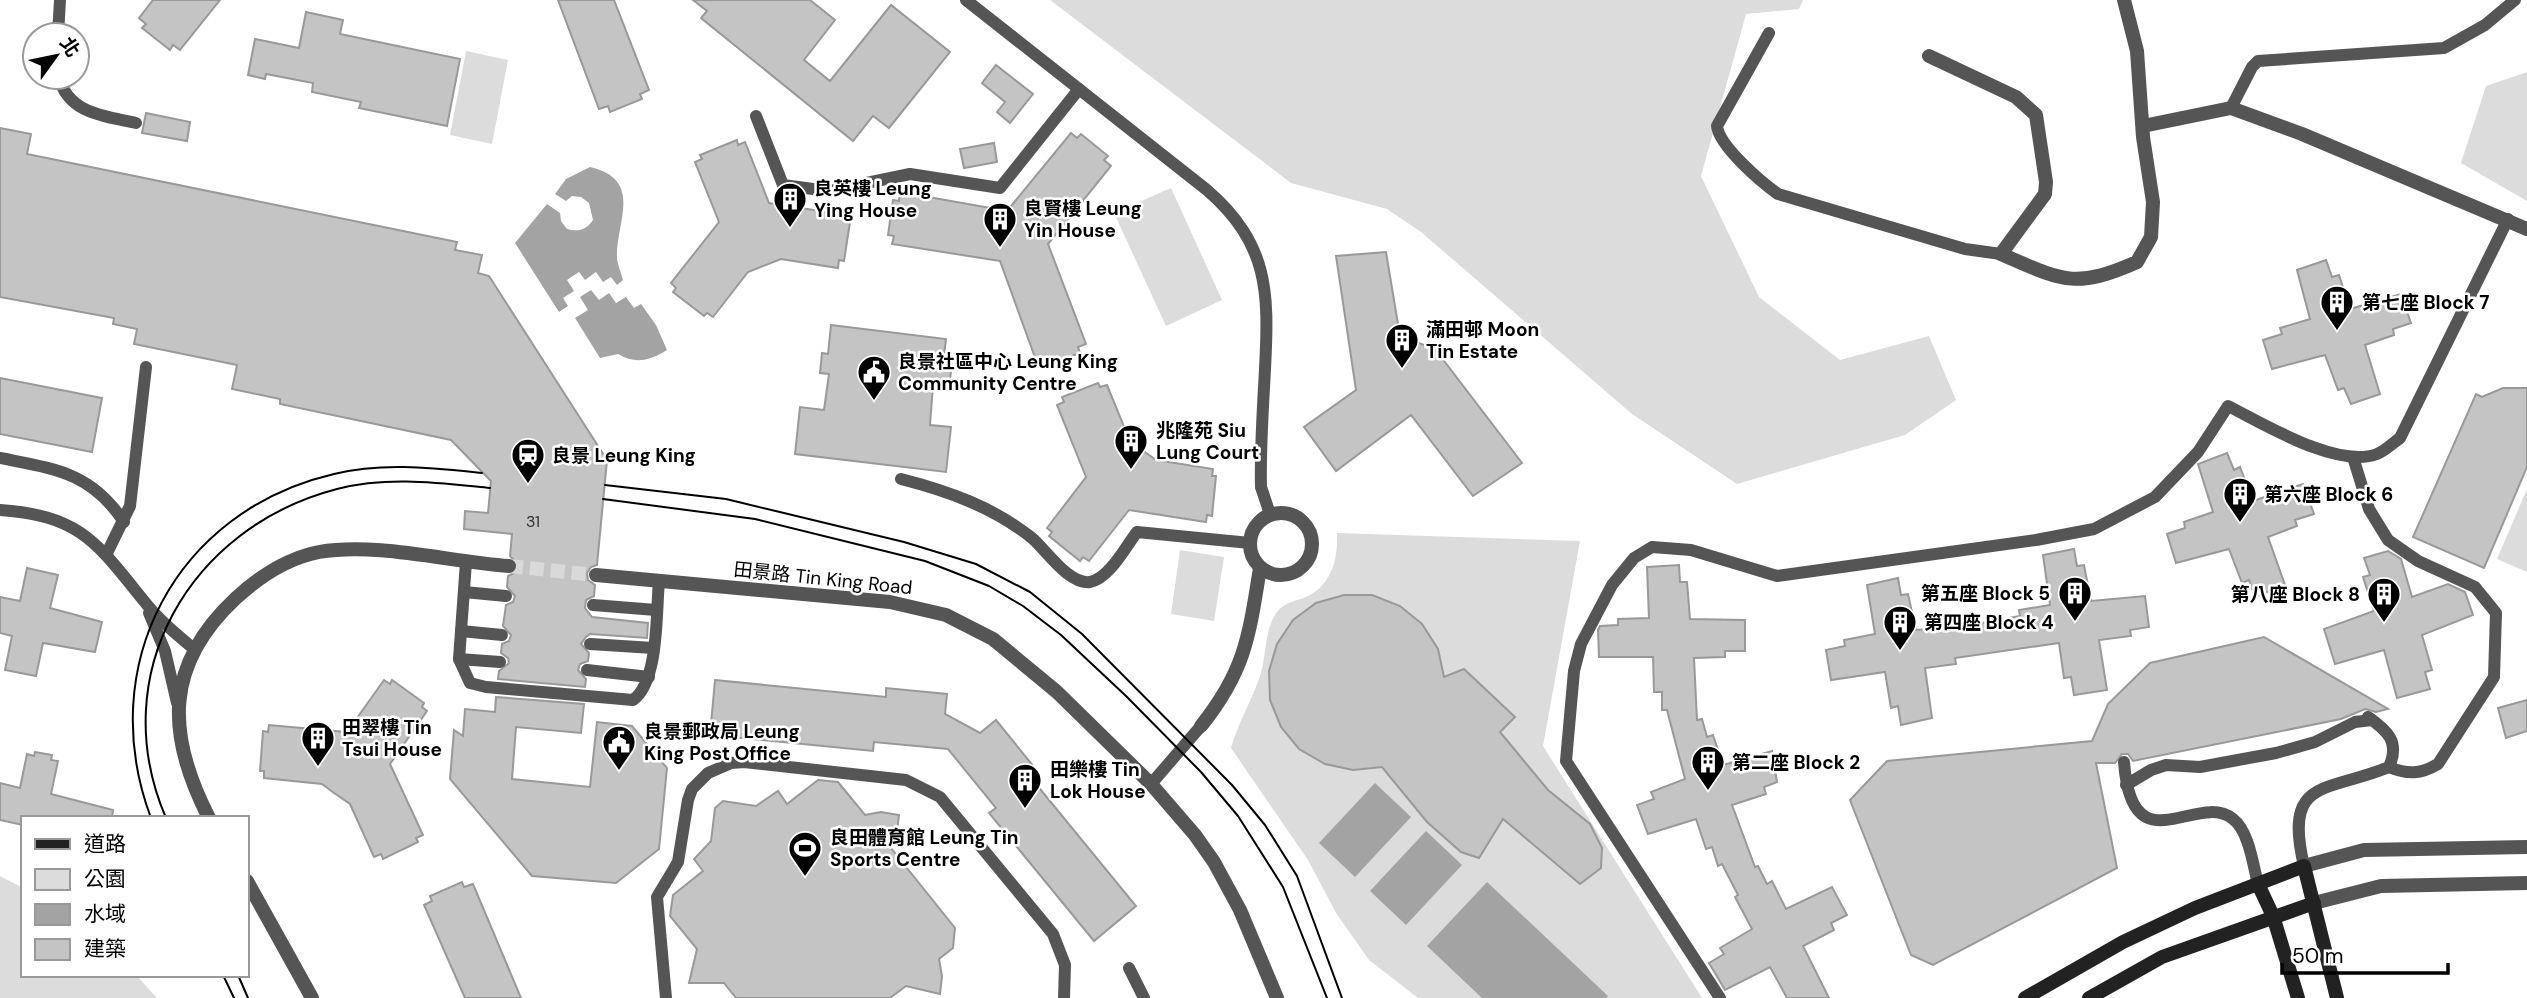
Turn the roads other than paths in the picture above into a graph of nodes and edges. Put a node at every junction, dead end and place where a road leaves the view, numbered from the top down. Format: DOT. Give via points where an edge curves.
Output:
graph roads {
  1 [pos="60,0"];
  2 [pos="966,0"];
  3 [pos="2124,0"];
  4 [pos="2515,0"];
  5 [pos="59,21"];
  6 [pos="1769,33"];
  7 [pos="1929,56"];
  8 [pos="1079,89"];
  9 [pos="64,91"];
  10 [pos="2231,108"];
  11 [pos="756,116"];
  12 [pos="136,123"];
  13 [pos="2143,126"];
  14 [pos="2508,219"];
  15 [pos="2527,229"];
  16 [pos="2001,254"];
  17 [pos="146,368"];
  18 [pos="2353,457"];
  19 [pos="0,458"];
  20 [pos="901,479"];
  21 [pos="0,510"];
  22 [pos="1270,514"];
  23 [pos="124,522"];
  24 [pos="1250,543"];
  25 [pos="107,553"];
  26 [pos="466,562"];
  27 [pos="509,566"];
  28 [pos="1260,568"];
  29 [pos="596,575"];
  30 [pos="659,581"];
  31 [pos="464,592"];
  32 [pos="506,596"];
  33 [pos="144,601"];
  34 [pos="593,605"];
  35 [pos="656,610"];
  36 [pos="461,631"];
  37 [pos="502,635"];
  38 [pos="590,644"];
  39 [pos="653,648"];
  40 [pos="194,649"];
  41 [pos="459,659"];
  42 [pos="500,662"];
  43 [pos="587,670"];
  44 [pos="649,677"];
  45 [pos="177,703"];
  46 [pos="1201,726"];
  47 [pos="2124,762"];
  48 [pos="2389,767"];
  49 [pos="1151,784"];
  50 [pos="2126,786"];
  51 [pos="208,816"];
  52 [pos="2527,847"];
  53 [pos="2304,866"];
  54 [pos="248,883"];
  55 [pos="2527,883"];
  56 [pos="2258,884"];
  57 [pos="2314,903"];
  58 [pos="2273,916"];
  59 [pos="1129,968"];
  60 [pos="312,998"];
  61 [pos="666,998"];
  62 [pos="1064,998"];
  63 [pos="1144,998"];
  64 [pos="1277,998"];
  65 [pos="1720,998"];
  66 [pos="2025,998"];
  67 [pos="2089,998"];
  68 [pos="2298,998"];
  69 [pos="2337,998"];
  1 -- 5 [label="lane"];
  2 -- 8 [label="lane"];
  3 -- 13 [label="street" via="2137,51"];
  4 -- 10 [label="lane" via="2485,25 2444,48 2258,61"];
  6 -- 16 [label="lane" via="1717,126 1720,138 1765,185 1779,194 1952,245"];
  7 -- 16 [label="street" via="2016,97 2036,115 2045,194"];
  8 -- 11 [label="lane" via="1000,188 910,174 828,191 783,185"];
  8 -- 22 [label="lane" via="1226,206 1253,244 1268,300 1261,487"];
  9 -- 12 [label="lane" via="81,108"];
  10 -- 13 [label="street"];
  10 -- 14 [label="street"];
  13 -- 16 [label="street" via="2153,202 2151,237 2137,262 2090,280 2069,279"];
  14 -- 15 [label="street"];
  14 -- 18 [label="lane" via="2400,438 2377,453"];
  17 -- 23 [label="lane" via="133,488"];
  18 -- 48 [label="lane" via="2369,509 2388,540 2418,561 2475,587 2496,613 2494,677 2438,764 2425,772 2404,774"];
  18 -- 65 [label="lane" via="2324,450 2228,406 2197,452 2155,497 2094,529 1777,576 1690,550 1652,547 1634,558 1612,585 1581,644 1574,671 1566,761"];
  19 -- 23 [label="lane" via="79,478 97,489"];
  20 -- 24 [label="lane" via="956,494 998,516 1082,582 1103,575 1137,532"];
  21 -- 25 [label="lane" via="49,517"];
  22 -- 24 [label="street" via="1254,528"];
  22 -- 28 [label="street" via="1292,514 1302,521 1312,551 1308,561 1291,575 1269,574"];
  23 -- 25 [label="lane"];
  24 -- 28 [label="street"];
  25 -- 33 [label="lane"];
  26 -- 27 [label="street"];
  26 -- 31 [label="lane"];
  26 -- 40 [label="street" via="341,550 295,559 248,587"];
  28 -- 46 [label="street" via="1242,662 1226,694"];
  29 -- 30 [label="street, 田景路 Tin King Road"];
  30 -- 35 [label="lane"];
  30 -- 49 [label="street, 田景路 Tin King Road" via="890,602 946,614 969,624 1034,669"];
  31 -- 32 [label="lane"];
  31 -- 36 [label="lane"];
  33 -- 40 [label="lane"];
  33 -- 45 [label="lane" via="164,651"];
  34 -- 35 [label="lane"];
  35 -- 39 [label="lane"];
  36 -- 37 [label="lane"];
  36 -- 41 [label="lane"];
  38 -- 39 [label="lane"];
  39 -- 44 [label="lane"];
  40 -- 45 [label="street"];
  41 -- 42 [label="lane"];
  41 -- 44 [label="lane" via="470,683 486,688 632,700"];
  43 -- 44 [label="lane"];
  45 -- 51 [label="street" via="185,759"];
  46 -- 49 [label="lane"];
  47 -- 50 [label="lane"];
  48 -- 50 [label="lane" via="2395,754 2393,739 2369,717 2315,742 2200,767 2166,765"];
  48 -- 53 [label="lane" via="2319,787 2307,799 2297,824"];
  49 -- 64 [label="street, 田景路 Tin King Road" via="1214,862"];
  50 -- 56 [label="lane" via="2142,813 2159,821 2218,812 2234,819"];
  52 -- 53 [label="street" via="2364,850"];
  53 -- 56 [label="main road"];
  53 -- 57 [label="main road"];
  54 -- 60 [label="street"];
  55 -- 57 [label="street" via="2381,886"];
  56 -- 58 [label="main road"];
  56 -- 66 [label="main road" via="2123,942"];
  57 -- 58 [label="main road"];
  57 -- 69 [label="main road"];
  58 -- 67 [label="main road" via="2162,957"];
  58 -- 68 [label="main road"];
  59 -- 63 [label="lane"];
  61 -- 62 [label="lane" via="657,897 678,862 688,800 708,773 744,762 906,780 940,797 1053,934 1065,965"];
}
